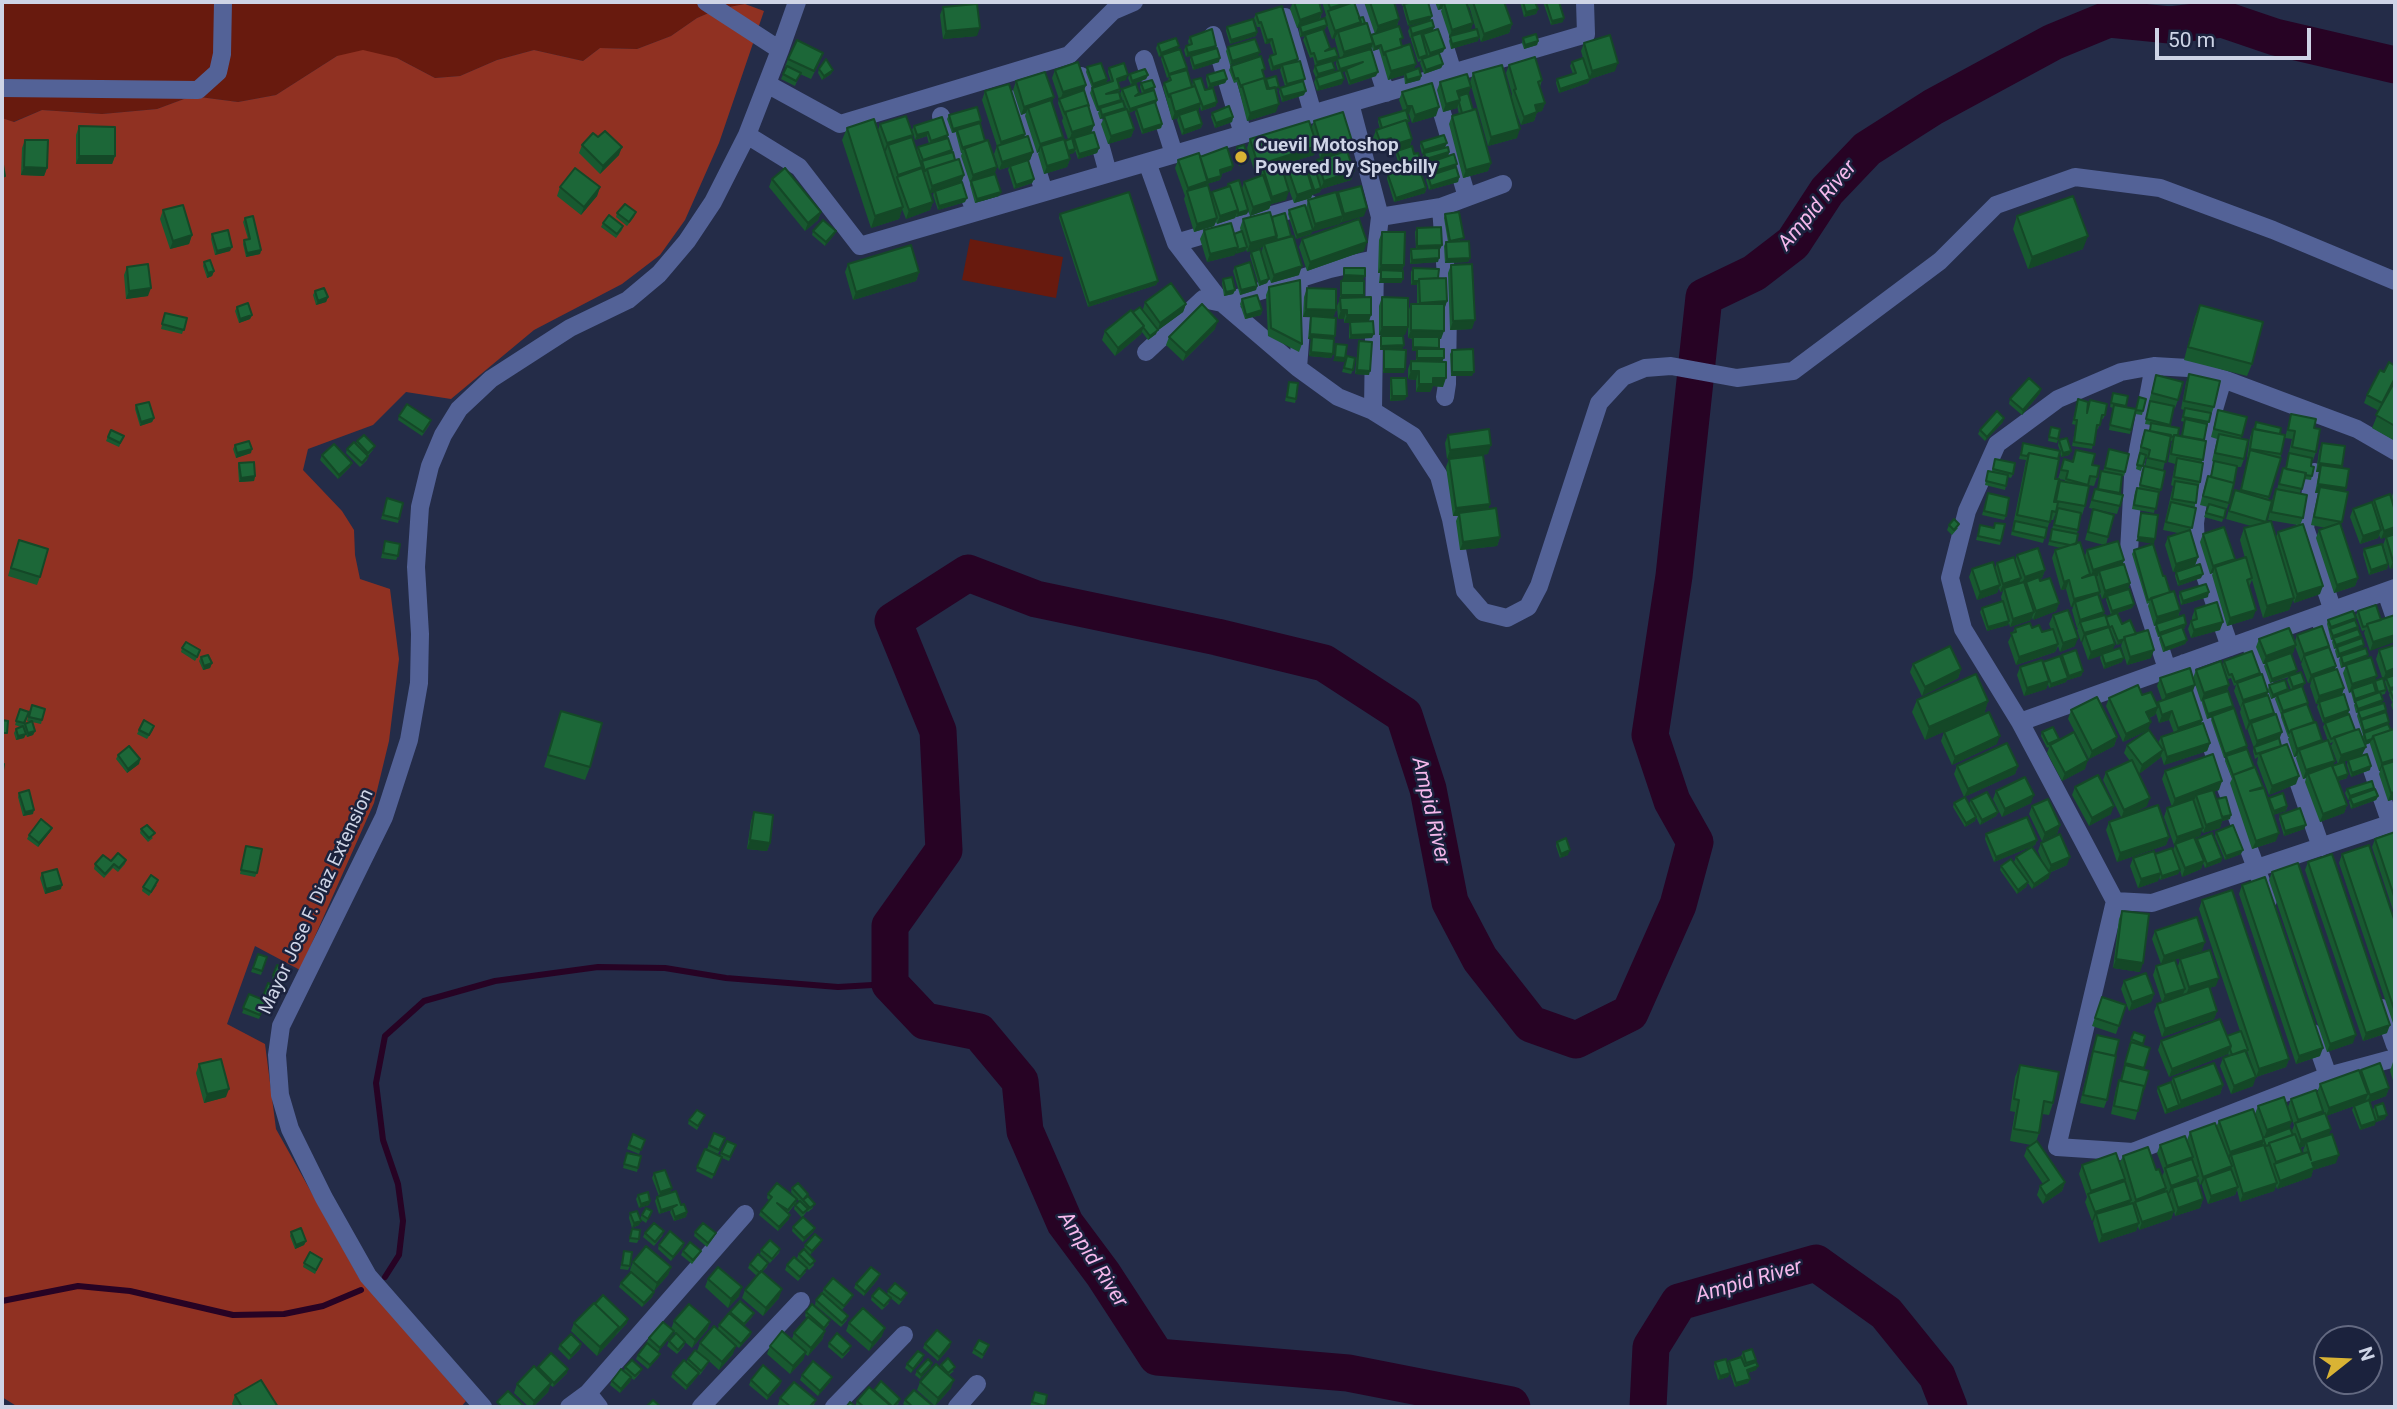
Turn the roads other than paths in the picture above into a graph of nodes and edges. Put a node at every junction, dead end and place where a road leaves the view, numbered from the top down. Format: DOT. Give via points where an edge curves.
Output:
graph roads {
  1 [pos="223,2"];
  2 [pos="706,2"];
  3 [pos="797,2"];
  4 [pos="1134,2"];
  5 [pos="1356,2"];
  6 [pos="1431,2"];
  7 [pos="1585,2"];
  8 [pos="1285,17"];
  9 [pos="1213,35"];
  10 [pos="780,50"];
  11 [pos="1144,59"];
  12 [pos="1453,73"];
  13 [pos="1081,76"];
  14 [pos="1432,79"];
  15 [pos="767,84"];
  16 [pos="2,89"];
  17 [pos="1386,93"];
  18 [pos="1015,99"];
  19 [pos="1350,103"];
  20 [pos="1314,114"];
  21 [pos="941,116"];
  22 [pos="1243,134"];
  23 [pos="747,135"];
  24 [pos="1174,154"];
  25 [pos="1147,162"];
  26 [pos="1108,173"];
  27 [pos="1503,184"];
  28 [pos="1044,192"];
  29 [pos="1467,197"];
  30 [pos="1333,198"];
  31 [pos="1441,207"];
  32 [pos="975,212"];
  33 [pos="1380,217"];
  34 [pos="1176,243"];
  35 [pos="1375,259"];
  36 [pos="1298,278"];
  37 [pos="2395,281"];
  38 [pos="1222,303"];
  39 [pos="1146,352"];
  40 [pos="2154,366"];
  41 [pos="1298,368"];
  42 [pos="2223,379"];
  43 [pos="1445,397"];
  44 [pos="1373,411"];
  45 [pos="2395,451"];
  46 [pos="2315,472"];
  47 [pos="2391,590"];
  48 [pos="2326,613"];
  49 [pos="2395,618"];
  50 [pos="2249,640"];
  51 [pos="2230,647"];
  52 [pos="2184,663"];
  53 [pos="2167,669"];
  54 [pos="2020,722"];
  55 [pos="2393,823"];
  56 [pos="2326,850"];
  57 [pos="2258,869"];
  58 [pos="2115,901"];
  59 [pos="2275,921"];
  60 [pos="2378,996"];
  61 [pos="2306,1011"];
  62 [pos="2395,1045"];
  63 [pos="2395,1058"];
  64 [pos="2328,1076"];
  65 [pos="745,1214"];
  66 [pos="802,1301"];
  67 [pos="904,1335"];
  68 [pos="977,1384"];
  69 [pos="588,1393"];
  70 [pos="483,1407"];
  71 [pos="569,1407"];
  72 [pos="599,1407"];
  73 [pos="701,1407"];
  74 [pos="834,1407"];
  75 [pos="957,1407"];
  1 -- 16 [label="street" via="218,72 198,90"];
  2 -- 10 [label="street"];
  3 -- 10 [label="street, Mayor Jose F. Diaz Extension"];
  4 -- 15 [label="street" via="1113,11 1069,55 840,124"];
  5 -- 17 [label="street"];
  6 -- 12 [label="street"];
  7 -- 12 [label="street" via="1586,34 1501,66"];
  8 -- 20 [label="street"];
  9 -- 22 [label="street"];
  10 -- 15 [label="street, Mayor Jose F. Diaz Extension"];
  11 -- 24 [label="street"];
  12 -- 14 [label="street"];
  13 -- 26 [label="street"];
  14 -- 17 [label="street"];
  14 -- 29 [label="street"];
  15 -- 23 [label="street, Mayor Jose F. Diaz Extension"];
  17 -- 19 [label="street"];
  18 -- 28 [label="street"];
  19 -- 20 [label="street"];
  19 -- 33 [label="street" via="1366,188"];
  20 -- 22 [label="street"];
  21 -- 32 [label="street"];
  22 -- 24 [label="street"];
  23 -- 32 [label="street" via="799,167 860,246 904,226"];
  23 -- 70 [label="street, Mayor Jose F. Diaz Extension" via="713,202 659,274 628,300 570,328 491,379 459,409 443,435 420,507 416,567 419,683 409,740 384,817 281,1026 276,1055 280,1095 290,1129 324,1198 369,1276"];
  24 -- 25 [label="street"];
  25 -- 26 [label="street"];
  25 -- 34 [label="street"];
  26 -- 28 [label="street"];
  27 -- 29 [label="street"];
  28 -- 32 [label="street"];
  29 -- 31 [label="street"];
  30 -- 34 [label="street"];
  31 -- 33 [label="street"];
  31 -- 43 [label="street" via="1448,304"];
  33 -- 35 [label="street"];
  34 -- 38 [label="street"];
  35 -- 36 [label="street"];
  35 -- 44 [label="street"];
  36 -- 38 [label="street"];
  36 -- 41 [label="street" via="1302,316"];
  37 -- 44 [label="street" via="2160,188 2075,177 1996,205 1940,261 1793,371 1737,378 1671,366 1645,368 1623,377 1599,403 1539,586 1528,607 1507,618 1483,612 1465,591 1439,476 1413,436"];
  38 -- 39 [label="street" via="1203,299"];
  38 -- 41 [label="street"];
  40 -- 42 [label="street" via="2188,368"];
  40 -- 53 [label="street" via="2133,477 2129,552"];
  40 -- 54 [label="street" via="2121,372 2058,399 1997,444 1967,511 1951,578 1963,629"];
  41 -- 44 [label="street" via="1338,397"];
  42 -- 45 [label="street" via="2357,429"];
  42 -- 51 [label="street" via="2207,433 2211,450 2195,523 2196,550"];
  46 -- 48 [label="street" via="2305,528"];
  47 -- 48 [label="street"];
  47 -- 49 [label="street"];
  48 -- 50 [label="street"];
  48 -- 55 [label="street"];
  50 -- 51 [label="street"];
  50 -- 56 [label="street"];
  51 -- 52 [label="street"];
  52 -- 53 [label="street"];
  52 -- 57 [label="street"];
  53 -- 54 [label="street"];
  54 -- 58 [label="street"];
  55 -- 56 [label="street"];
  56 -- 57 [label="street"];
  57 -- 58 [label="street" via="2152,903"];
  57 -- 59 [label="street"];
  58 -- 64 [label="street" via="2057,1147 2133,1152"];
  60 -- 62 [label="street"];
  61 -- 64 [label="street"];
  63 -- 64 [label="street"];
  65 -- 69 [label="street"];
  66 -- 73 [label="street"];
  67 -- 74 [label="street"];
  68 -- 75 [label="street"];
  69 -- 71 [label="street"];
  69 -- 72 [label="street"];
}
